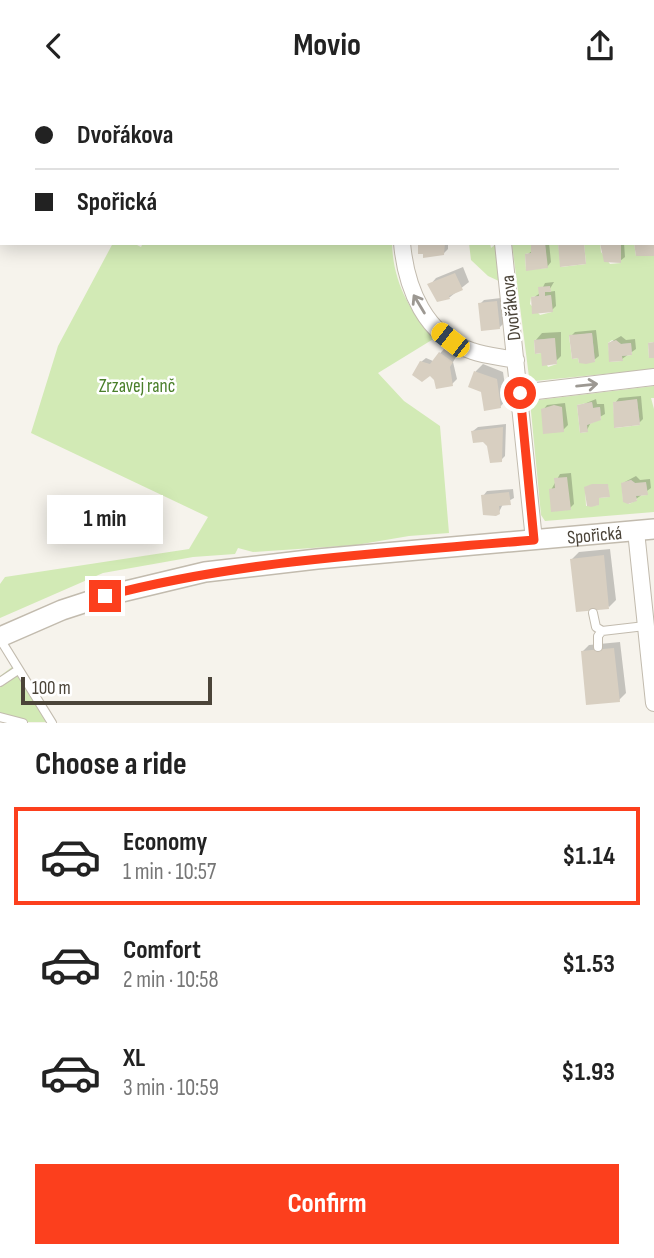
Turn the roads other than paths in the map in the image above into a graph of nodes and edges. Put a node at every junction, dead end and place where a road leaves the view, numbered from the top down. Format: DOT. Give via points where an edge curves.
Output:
graph roads {
  1 [pos="402,245"];
  2 [pos="503,245"];
  3 [pos="516,360"];
  4 [pos="654,377"];
  5 [pos="520,393"];
  6 [pos="645,530"];
  7 [pos="534,540"];
  8 [pos="593,613"];
  9 [pos="645,626"];
  10 [pos="602,631"];
  11 [pos="0,638"];
  12 [pos="598,647"];
  13 [pos="18,670"];
  14 [pos="0,682"];
  15 [pos="654,703"];
  16 [pos="0,717"];
  17 [pos="23,723"];
  18 [pos="52,723"];
  3 -- 1 [label="street, one-way" via="471,351 437,330 416,302 404,271"];
  2 -- 3 [label="street, Dvořákova"];
  3 -- 5 [label="street, Dvořákova"];
  5 -- 4 [label="street, one-way"];
  5 -- 7 [label="street, Dvořákova"];
  6 -- 7 [label="street, Spořická"];
  6 -- 9 [label="street"];
  7 -- 11 [label="street, Spořická" via="205,572 105,596"];
  8 -- 10 [label="lane" via="596,627"];
  9 -- 10 [label="lane"];
  9 -- 15 [label="street"];
  10 -- 12 [label="lane"];
  11 -- 13 [label="lane"];
  13 -- 14 [label="lane"];
  13 -- 18 [label="lane"];
  16 -- 17 [label="lane"];
}
